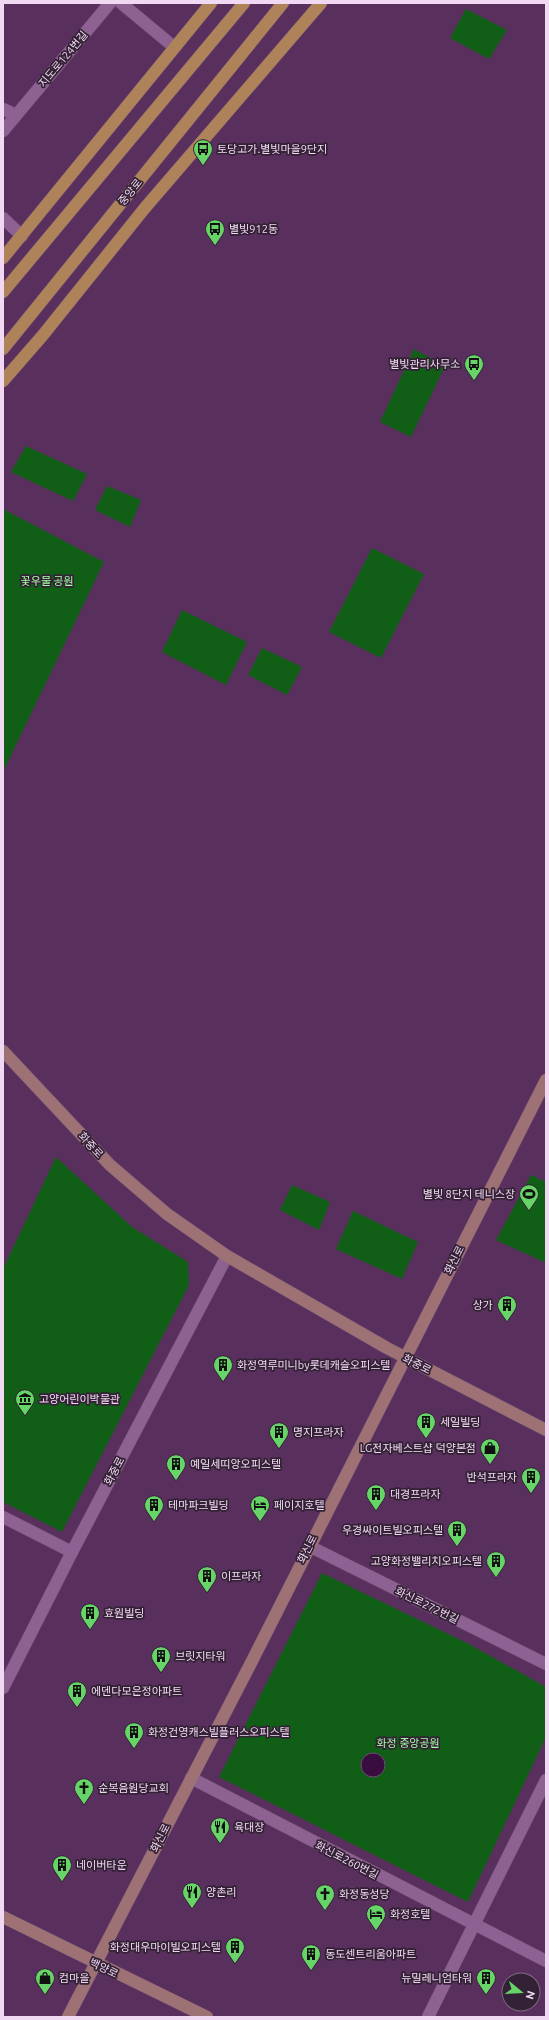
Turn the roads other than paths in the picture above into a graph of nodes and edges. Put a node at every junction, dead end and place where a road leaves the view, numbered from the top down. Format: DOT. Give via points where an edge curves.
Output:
graph roads {
  1 [pos="110,3"];
  2 [pos="121,3"];
  3 [pos="211,3"];
  4 [pos="244,3"];
  5 [pos="283,3"];
  6 [pos="321,3"];
  7 [pos="174,47"];
  8 [pos="3,109"];
  9 [pos="16,115"];
  10 [pos="3,131"];
  11 [pos="3,218"];
  12 [pos="22,236"];
  13 [pos="3,258"];
  14 [pos="3,292"];
  15 [pos="3,349"];
  16 [pos="3,381"];
  17 [pos="3,1051"];
  18 [pos="546,1080"];
  19 [pos="228,1256"];
  20 [pos="405,1358"];
  21 [pos="546,1430"];
  22 [pos="3,1517"];
  23 [pos="309,1546"];
  24 [pos="72,1552"];
  25 [pos="546,1664"];
  26 [pos="3,1688"];
  27 [pos="191,1778"];
  28 [pos="546,1780"];
  29 [pos="3,1917"];
  30 [pos="474,1924"];
  31 [pos="546,1961"];
  32 [pos="95,1964"];
  33 [pos="68,2017"];
  34 [pos="207,2017"];
  35 [pos="428,2017"];
  1 -- 9 [label="street, 지도로124번길"];
  2 -- 7 [label="street"];
  3 -- 7 [label="main road"];
  4 -- 14 [label="main road"];
  5 -- 15 [label="main road, 중앙로"];
  6 -- 16 [label="main road" via="144,209"];
  7 -- 12 [label="main road"];
  8 -- 9 [label="street"];
  9 -- 10 [label="street, 지도로124번길"];
  11 -- 12 [label="street"];
  12 -- 13 [label="main road"];
  17 -- 19 [label="main road, 화중로" via="110,1165 167,1214"];
  18 -- 20 [label="main road, 화신로"];
  19 -- 20 [label="main road, 화중로"];
  19 -- 24 [label="street, 화중로"];
  20 -- 21 [label="main road, 화중로"];
  20 -- 23 [label="main road, 화신로"];
  22 -- 24 [label="street"];
  23 -- 25 [label="street, 화신로272번길"];
  23 -- 27 [label="main road, 화신로"];
  24 -- 26 [label="street, 화중로"];
  27 -- 30 [label="street, 화신로260번길"];
  27 -- 32 [label="main road, 화신로"];
  28 -- 30 [label="street"];
  29 -- 32 [label="main road, 백양로"];
  30 -- 31 [label="street, 화신로260번길"];
  30 -- 35 [label="street"];
  32 -- 33 [label="main road, 화신로"];
  32 -- 34 [label="main road, 백양로"];
}
